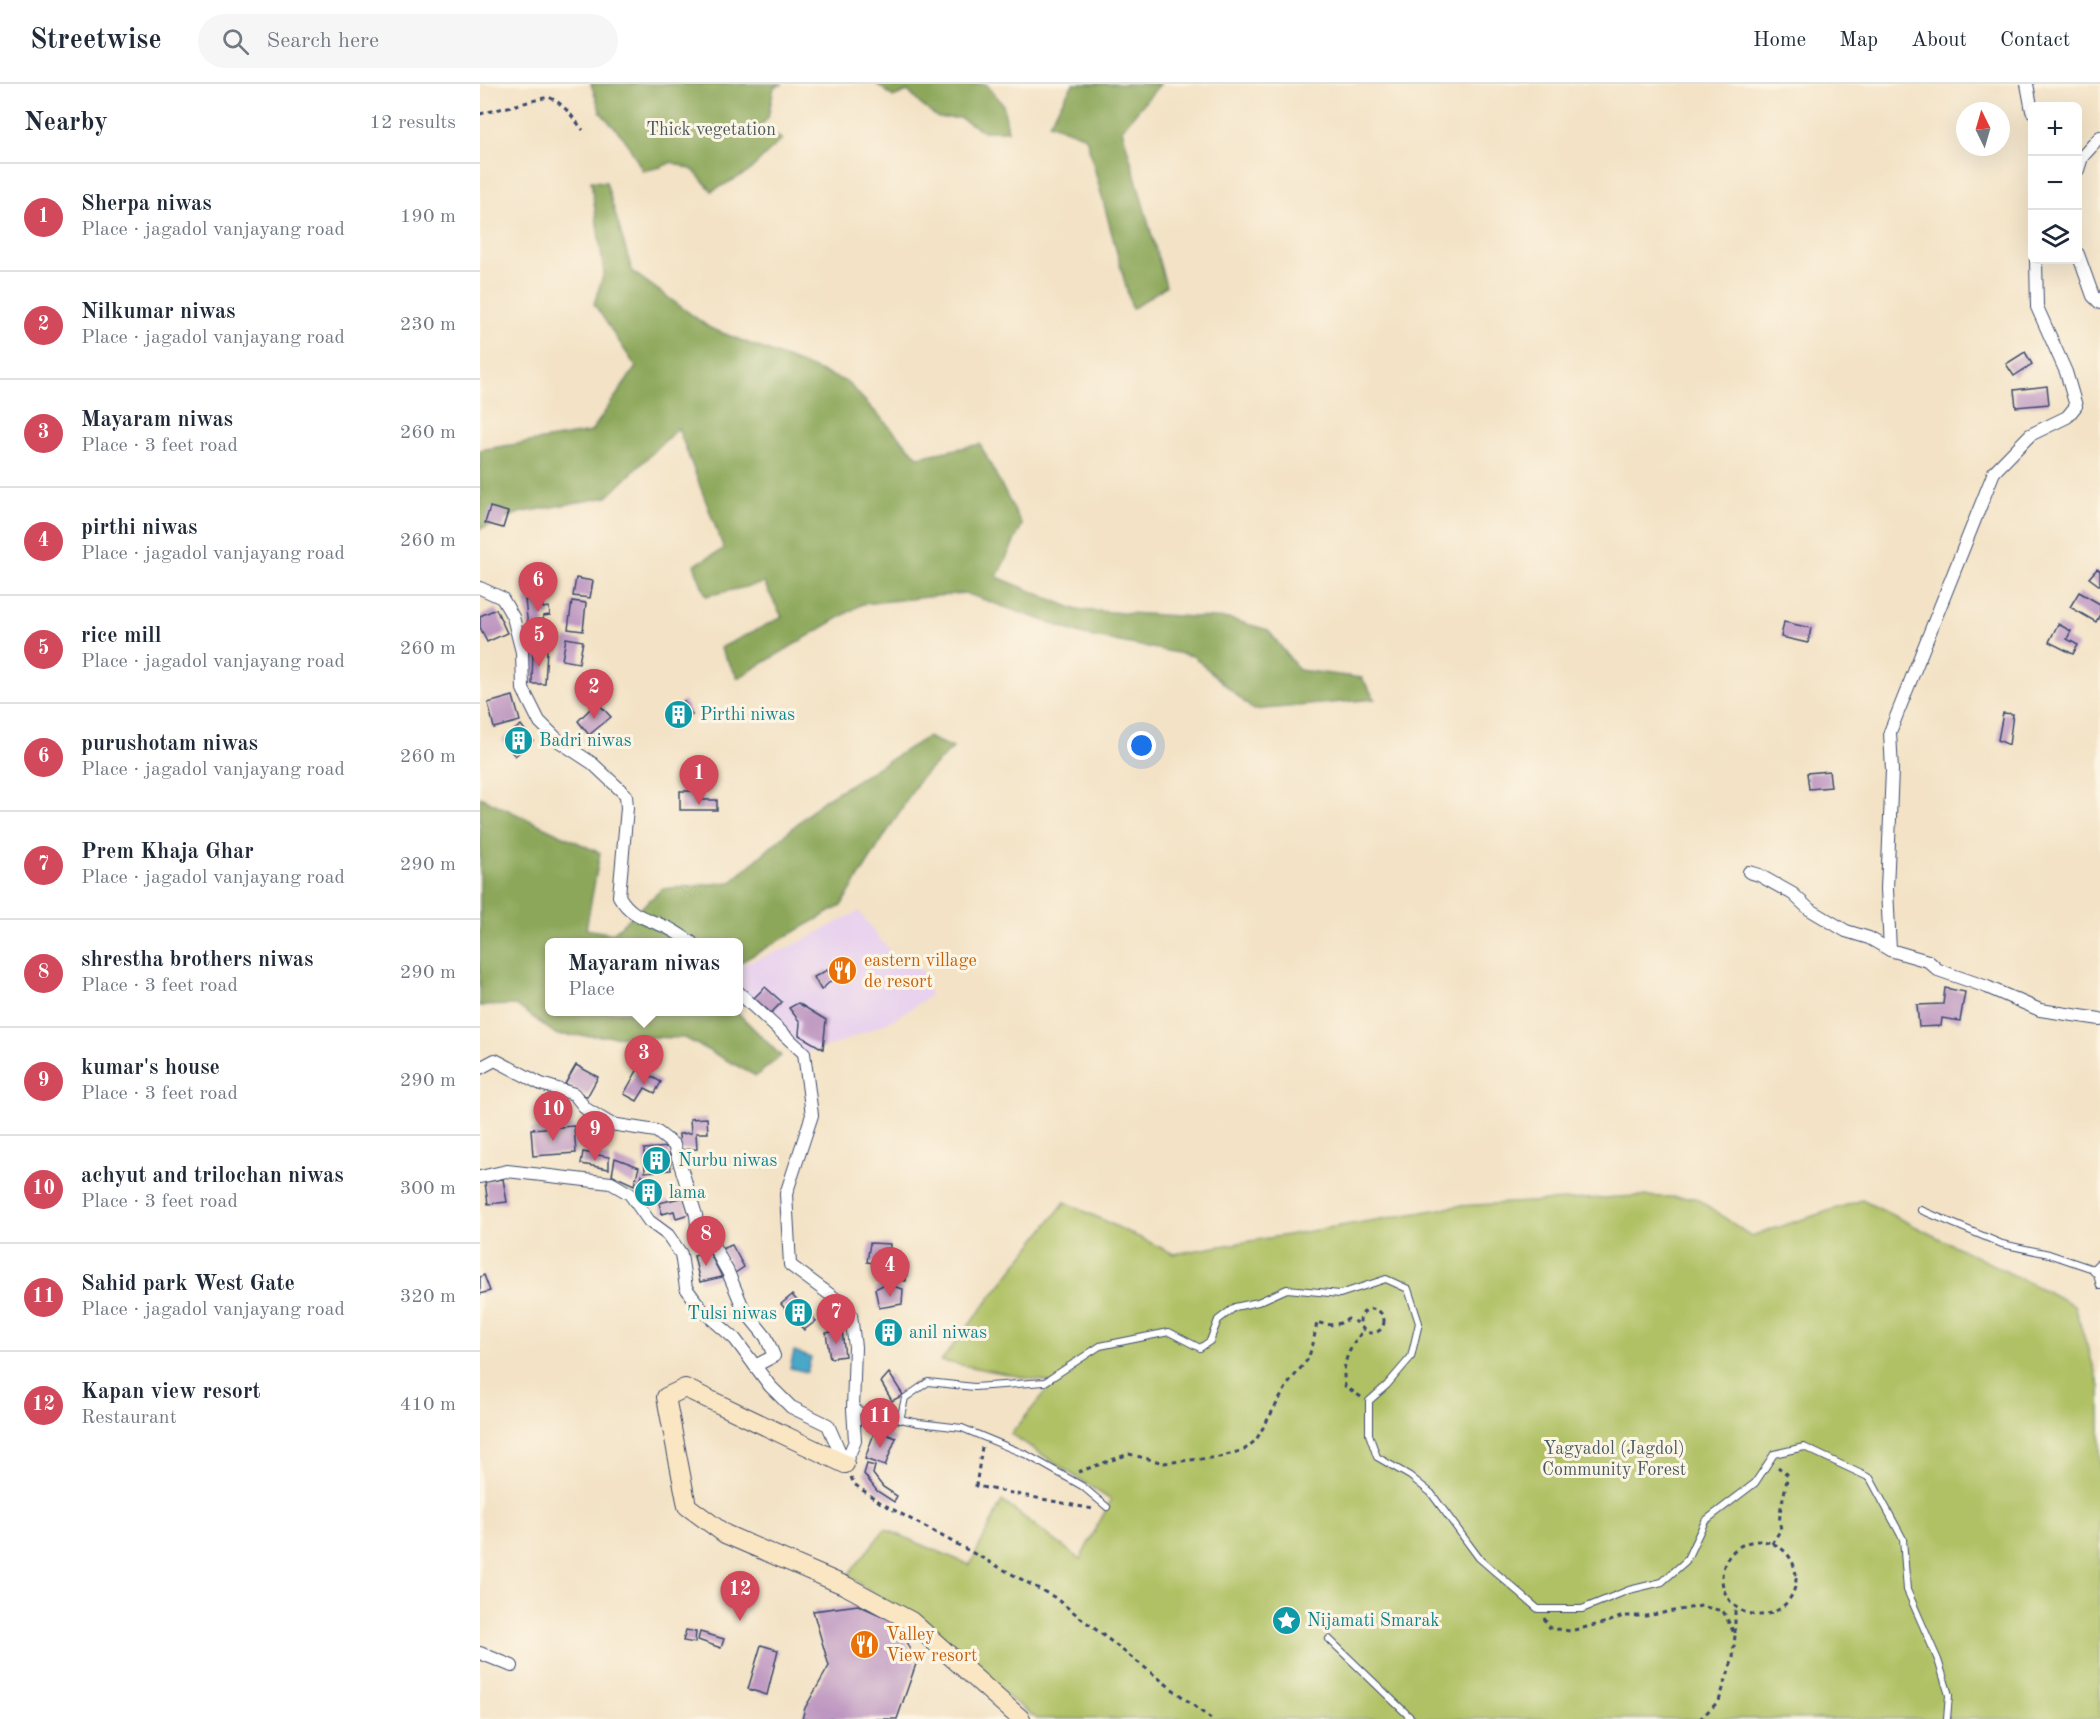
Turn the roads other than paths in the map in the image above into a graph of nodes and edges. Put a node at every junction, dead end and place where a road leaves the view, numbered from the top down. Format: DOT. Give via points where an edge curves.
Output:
graph roads {
  1 [pos="2027,84"];
  2 [pos="2030,102"];
  3 [pos="2100,137"];
  4 [pos="2082,157"];
  5 [pos="2036,264"];
  6 [pos="2082,264"];
  7 [pos="2100,303"];
  8 [pos="480,588"];
  9 [pos="1749,872"];
  10 [pos="685,938"];
  11 [pos="1890,950"];
  12 [pos="743,997"];
  13 [pos="2100,1019"];
  14 [pos="480,1068"];
  15 [pos="480,1177"];
  16 [pos="1921,1210"];
  17 [pos="2098,1268"];
  18 [pos="2100,1286"];
  19 [pos="755,1366"];
  20 [pos="853,1409"];
  21 [pos="900,1420"];
  22 [pos="845,1464"];
  23 [pos="1105,1509"];
  24 [pos="1329,1639"];
  25 [pos="480,1653"];
  26 [pos="512,1666"];
  27 [pos="1021,1719"];
  28 [pos="1412,1719"];
  29 [pos="1947,1719"];
  1 -- 2 [label="street"];
  3 -- 4 [label="street"];
  5 -- 11 [label="street" via="2037,307 2066,372 2076,406 2067,417 2030,435 1994,472 1890,732"];
  6 -- 7 [label="street" via="2093,296"];
  8 -- 10 [label="street" via="502,598 513,617 522,652 523,689 539,721 626,795 619,896 625,907"];
  9 -- 11 [label="street" via="1793,894 1826,921"];
  11 -- 13 [label="street" via="1928,961 1938,970 2030,1007"];
  12 -- 20 [label="street" via="804,1053 812,1115 786,1194 789,1265 844,1305 851,1315 855,1347"];
  14 -- 19 [label="street" via="495,1060 542,1084 574,1094 586,1108 611,1124 656,1131 674,1145 696,1215 698,1236 714,1247 744,1310 766,1336 774,1356"];
  15 -- 19 [label="street" via="507,1171 611,1183 630,1194 649,1221 668,1235 681,1254 686,1288"];
  16 -- 17 [label="lane" via="2002,1244"];
  17 -- 18 [label="lane"];
  19 -- 22 [label="street" via="791,1407 828,1425"];
  20 -- 21 [label="lane"];
  20 -- 22 [label="street" via="855,1441"];
  21 -- 23 [label="lane" via="962,1428 1028,1455 1082,1486"];
  21 -- 29 [label="lane" via="905,1398 928,1382 974,1387 1045,1382 1100,1346 1169,1332 1200,1348 1210,1341 1218,1320 1235,1307 1287,1289 1340,1294 1386,1279 1408,1289 1419,1323 1411,1358 1369,1401 1369,1434 1377,1457 1431,1493 1479,1558 1538,1609 1582,1609 1662,1582 1686,1561 1706,1521 1755,1483 1774,1454 1804,1447 1870,1478 1902,1539 1906,1590 1938,1660 1949,1695"];
  22 -- 27 [label="street" via="685,1388 666,1397 687,1506 725,1534 846,1586 911,1621"];
  24 -- 28 [label="lane"];
  25 -- 26 [label="street"];
}
